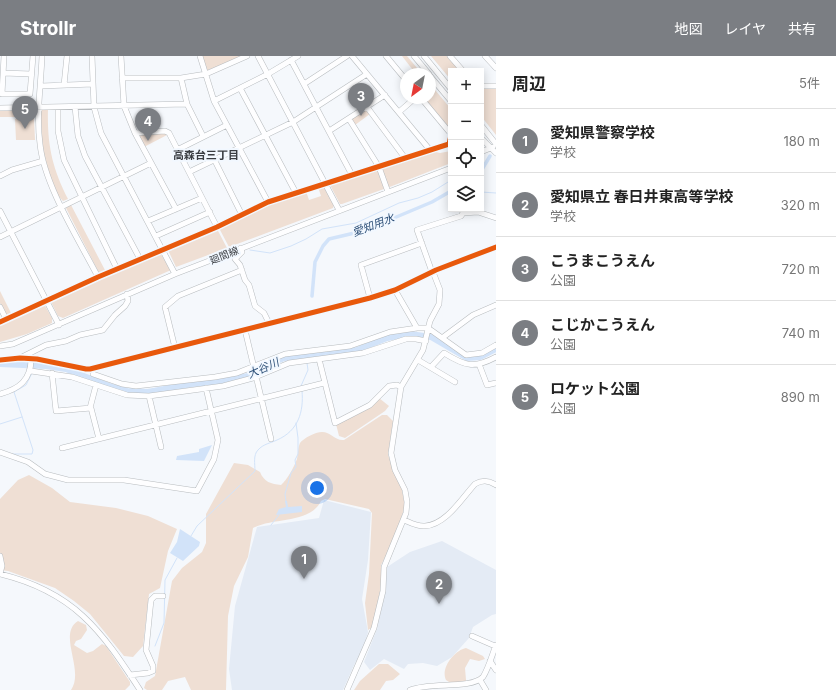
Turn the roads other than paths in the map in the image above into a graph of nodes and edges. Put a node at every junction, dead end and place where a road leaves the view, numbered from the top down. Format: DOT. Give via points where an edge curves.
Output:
graph roads {
  1 [pos="4,56"];
  2 [pos="33,56"];
  3 [pos="42,56"];
  4 [pos="67,56"];
  5 [pos="92,56"];
  6 [pos="121,56"];
  7 [pos="200,56"];
  8 [pos="246,56"];
  9 [pos="258,56"];
  10 [pos="298,56"];
  11 [pos="347,56"];
  12 [pos="352,56"];
  13 [pos="386,56"];
  14 [pos="414,56"];
  15 [pos="424,56"];
  16 [pos="450,56"];
  17 [pos="485,56"];
  18 [pos="291,60"];
  19 [pos="423,68"];
  20 [pos="460,68"];
  21 [pos="496,68"];
  22 [pos="3,73"];
  23 [pos="400,73"];
  24 [pos="31,74"];
  25 [pos="206,74"];
  26 [pos="268,74"];
  27 [pos="367,74"];
  28 [pos="122,78"];
  29 [pos="181,78"];
  30 [pos="436,83"];
  31 [pos="93,84"];
  32 [pos="304,84"];
  33 [pos="64,85"];
  34 [pos="448,85"];
  35 [pos="40,86"];
  36 [pos="484,86"];
  37 [pos="496,86"];
  38 [pos="240,88"];
  39 [pos="385,95"];
  40 [pos="448,97"];
  41 [pos="214,101"];
  42 [pos="187,104"];
  43 [pos="408,104"];
  44 [pos="426,104"];
  45 [pos="124,106"];
  46 [pos="39,107"];
  47 [pos="58,107"];
  48 [pos="76,107"];
  49 [pos="94,107"];
  50 [pos="367,107"];
  51 [pos="0,108"];
  52 [pos="316,108"];
  53 [pos="399,112"];
  54 [pos="349,119"];
  55 [pos="293,122"];
  56 [pos="227,125"];
  57 [pos="448,130"];
  58 [pos="329,131"];
  59 [pos="484,131"];
  60 [pos="135,133"];
  61 [pos="265,135"];
  62 [pos="203,136"];
  63 [pos="450,140"];
  64 [pos="484,140"];
  65 [pos="494,146"];
  66 [pos="240,147"];
  67 [pos="177,150"];
  68 [pos="430,150"];
  69 [pos="484,151"];
  70 [pos="496,153"];
  71 [pos="405,158"];
  72 [pos="214,159"];
  73 [pos="43,161"];
  74 [pos="151,163"];
  75 [pos="379,166"];
  76 [pos="448,169"];
  77 [pos="188,172"];
  78 [pos="352,175"];
  79 [pos="0,176"];
  80 [pos="124,176"];
  81 [pos="326,183"];
  82 [pos="102,187"];
  83 [pos="388,192"];
  84 [pos="296,193"];
  85 [pos="81,197"];
  86 [pos="202,198"];
  87 [pos="268,202"];
  88 [pos="62,206"];
  89 [pos="176,209"];
  90 [pos="339,210"];
  91 [pos="0,211"];
  92 [pos="210,212"];
  93 [pos="242,215"];
  94 [pos="496,218"];
  95 [pos="148,222"];
  96 [pos="217,227"];
  97 [pos="11,231"];
  98 [pos="156,236"];
  99 [pos="0,237"];
  100 [pos="422,243"];
  101 [pos="496,247"];
  102 [pos="241,248"];
  103 [pos="163,250"];
  104 [pos="140,259"];
  105 [pos="118,269"];
  106 [pos="242,270"];
  107 [pos="433,272"];
  108 [pos="175,274"];
  109 [pos="98,277"];
  110 [pos="395,290"];
  111 [pos="127,294"];
  112 [pos="370,298"];
  113 [pos="46,300"];
  114 [pos="496,305"];
  115 [pos="0,307"];
  116 [pos="6,319"];
  117 [pos="0,322"];
  118 [pos="269,323"];
  119 [pos="59,325"];
  120 [pos="417,328"];
  121 [pos="428,328"];
  122 [pos="245,330"];
  123 [pos="442,338"];
  124 [pos="426,340"];
  125 [pos="496,345"];
  126 [pos="0,346"];
  127 [pos="175,348"];
  128 [pos="496,356"];
  129 [pos="20,358"];
  130 [pos="319,359"];
  131 [pos="0,360"];
  132 [pos="418,360"];
  133 [pos="31,361"];
  134 [pos="479,364"];
  135 [pos="253,366"];
  136 [pos="431,367"];
  137 [pos="31,371"];
  138 [pos="92,371"];
  139 [pos="52,373"];
  140 [pos="256,377"];
  141 [pos="455,382"];
  142 [pos="89,383"];
  143 [pos="324,383"];
  144 [pos="496,383"];
  145 [pos="96,385"];
  146 [pos="402,387"];
  147 [pos="206,388"];
  148 [pos="0,394"];
  149 [pos="149,396"];
  150 [pos="261,397"];
  151 [pos="90,408"];
  152 [pos="211,410"];
  153 [pos="156,424"];
  154 [pos="99,439"];
  155 [pos="271,439"];
  156 [pos="161,447"];
  157 [pos="62,448"];
  158 [pos="0,452"];
  159 [pos="496,485"];
  160 [pos="404,520"];
  161 [pos="0,556"];
  162 [pos="0,574"];
  163 [pos="163,596"];
  164 [pos="472,636"];
  165 [pos="496,646"];
  166 [pos="490,661"];
  167 [pos="496,670"];
  168 [pos="130,675"];
  169 [pos="480,680"];
  170 [pos="442,688"];
  171 [pos="420,689"];
  172 [pos="464,689"];
  173 [pos="140,690"];
  174 [pos="347,690"];
  175 [pos="410,690"];
  176 [pos="486,690"];
  1 -- 22 [label="street"];
  2 -- 24 [label="street"];
  3 -- 35 [label="street"];
  4 -- 33 [label="street"];
  5 -- 31 [label="street"];
  6 -- 28 [label="street"];
  7 -- 25 [label="street"];
  8 -- 25 [label="street"];
  9 -- 26 [label="street"];
  10 -- 18 [label="street"];
  11 -- 32 [label="street"];
  12 -- 27 [label="street"];
  13 -- 23 [label="street"];
  14 -- 19 [label="street"];
  15 -- 34 [label="street"];
  16 -- 20 [label="street"];
  17 -- 21 [label="street"];
  18 -- 26 [label="street"];
  18 -- 32 [label="street"];
  22 -- 24 [label="street"];
  22 -- 24 [label="street" via="2,94 30,94"];
  25 -- 29 [label="street"];
  25 -- 41 [label="street"];
  26 -- 38 [label="street"];
  26 -- 55 [label="street"];
  27 -- 39 [label="street"];
  27 -- 52 [label="street"];
  28 -- 29 [label="street"];
  28 -- 45 [label="street"];
  29 -- 42 [label="street"];
  30 -- 40 [label="street"];
  31 -- 33 [label="street"];
  31 -- 49 [label="street"];
  32 -- 52 [label="street"];
  33 -- 35 [label="street"];
  35 -- 46 [label="street"];
  36 -- 37 [label="street"];
  38 -- 41 [label="street"];
  38 -- 61 [label="street"];
  39 -- 50 [label="street"];
  39 -- 53 [label="street"];
  41 -- 56 [label="street"];
  42 -- 45 [label="street"];
  42 -- 62 [label="street"];
  43 -- 53 [label="street"];
  44 -- 57 [label="street"];
  45 -- 49 [label="street"];
  45 -- 60 [label="street"];
  46 -- 47 [label="street"];
  46 -- 51 [label="street"];
  46 -- 73 [label="street"];
  47 -- 48 [label="street"];
  47 -- 85 [label="street" via="58,131 62,153"];
  48 -- 49 [label="street"];
  48 -- 82 [label="street" via="78,136"];
  49 -- 80 [label="street" via="101,133"];
  50 -- 54 [label="street"];
  50 -- 71 [label="street"];
  52 -- 55 [label="street"];
  52 -- 58 [label="street"];
  53 -- 68 [label="street"];
  54 -- 58 [label="street"];
  54 -- 75 [label="street"];
  55 -- 61 [label="street"];
  55 -- 81 [label="street"];
  56 -- 62 [label="street"];
  56 -- 66 [label="street"];
  58 -- 78 [label="street"];
  59 -- 65 [label="street"];
  60 -- 67 [label="street" via="165,131"];
  60 -- 74 [label="street"];
  61 -- 66 [label="street"];
  61 -- 84 [label="street"];
  62 -- 67 [label="street"];
  63 -- 68 [label="street" via="449,144"];
  64 -- 65 [label="street"];
  65 -- 69 [label="street"];
  65 -- 70 [label="street"];
  66 -- 72 [label="street"];
  66 -- 87 [label="street"];
  67 -- 77 [label="street"];
  68 -- 71 [label="street"];
  71 -- 75 [label="street"];
  72 -- 77 [label="street"];
  72 -- 93 [label="street"];
  73 -- 79 [label="street"];
  73 -- 88 [label="street"];
  74 -- 80 [label="street"];
  74 -- 89 [label="street"];
  75 -- 78 [label="street"];
  75 -- 83 [label="street"];
  76 -- 83 [label="street, 廻間線"];
  77 -- 86 [label="street"];
  78 -- 81 [label="street"];
  80 -- 82 [label="street"];
  80 -- 95 [label="street"];
  81 -- 84 [label="street"];
  81 -- 90 [label="street"];
  82 -- 85 [label="street"];
  82 -- 104 [label="street"];
  83 -- 90 [label="street, 廻間線"];
  84 -- 87 [label="street"];
  85 -- 88 [label="street"];
  85 -- 105 [label="street"];
  86 -- 89 [label="street"];
  86 -- 92 [label="street"];
  87 -- 93 [label="street"];
  88 -- 97 [label="street"];
  88 -- 109 [label="street"];
  89 -- 95 [label="street"];
  90 -- 102 [label="street, 廻間線"];
  91 -- 97 [label="street"];
  92 -- 96 [label="street"];
  92 -- 98 [label="street"];
  93 -- 96 [label="street"];
  94 -- 100 [label="street" via="478,212 463,213 461,216 417,230"];
  95 -- 98 [label="street"];
  96 -- 103 [label="street"];
  97 -- 99 [label="street"];
  97 -- 113 [label="street"];
  98 -- 103 [label="street"];
  100 -- 107 [label="street"];
  100 -- 112 [label="street" via="360,265"];
  101 -- 107 [label="street"];
  102 -- 106 [label="street" via="242,252 235,258"];
  102 -- 108 [label="street, 廻間線"];
  103 -- 104 [label="street"];
  103 -- 108 [label="street"];
  104 -- 105 [label="street"];
  105 -- 109 [label="street"];
  106 -- 118 [label="street" via="255,306 264,313"];
  106 -- 127 [label="street" via="178,296 165,307"];
  107 -- 110 [label="street"];
  107 -- 121 [label="street" via="440,296"];
  108 -- 111 [label="street, 廻間線"];
  109 -- 113 [label="street"];
  110 -- 112 [label="street"];
  110 -- 120 [label="street"];
  111 -- 119 [label="street, 廻間線"];
  111 -- 129 [label="street" via="128,301 125,306 101,330 46,345"];
  112 -- 118 [label="street"];
  113 -- 116 [label="street"];
  113 -- 119 [label="street"];
  114 -- 123 [label="street" via="473,315"];
  115 -- 116 [label="street"];
  116 -- 117 [label="street"];
  118 -- 122 [label="street"];
  119 -- 126 [label="street, 廻間線" via="13,344"];
  120 -- 121 [label="street"];
  120 -- 135 [label="street" via="390,332 350,346 285,354"];
  121 -- 123 [label="street"];
  121 -- 124 [label="street"];
  122 -- 127 [label="street"];
  122 -- 135 [label="street"];
  123 -- 125 [label="street" via="466,354 482,353"];
  124 -- 130 [label="street" via="406,340 363,353"];
  124 -- 132 [label="street"];
  127 -- 138 [label="street"];
  128 -- 134 [label="street"];
  129 -- 131 [label="street"];
  129 -- 133 [label="street"];
  130 -- 140 [label="street" via="289,363"];
  130 -- 143 [label="street"];
  132 -- 136 [label="street"];
  132 -- 146 [label="street"];
  133 -- 137 [label="street"];
  133 -- 138 [label="street" via="37,359"];
  134 -- 136 [label="street" via="460,363 444,353"];
  134 -- 144 [label="street" via="487,385"];
  135 -- 138 [label="street" via="225,376 145,386 122,384"];
  135 -- 140 [label="street"];
  136 -- 141 [label="street"];
  137 -- 139 [label="street"];
  137 -- 148 [label="street" via="22,385"];
  138 -- 142 [label="street"];
  139 -- 142 [label="street"];
  139 -- 151 [label="street" via="56,411"];
  140 -- 147 [label="street"];
  140 -- 150 [label="street"];
  142 -- 145 [label="street"];
  143 -- 146 [label="street" via="335,423 370,405 389,386"];
  143 -- 150 [label="street"];
  145 -- 149 [label="street" via="127,395"];
  145 -- 151 [label="street"];
  146 -- 160 [label="street" via="391,453 406,496"];
  147 -- 149 [label="street"];
  147 -- 152 [label="street"];
  149 -- 153 [label="street"];
  150 -- 152 [label="street"];
  150 -- 155 [label="street"];
  151 -- 154 [label="street"];
  152 -- 153 [label="street"];
  152 -- 158 [label="street" via="218,440 217,447 214,459 197,491 124,480 68,480 45,474 34,466"];
  153 -- 154 [label="street"];
  153 -- 156 [label="street"];
  154 -- 157 [label="street"];
  159 -- 160 [label="street" via="480,481 435,524 424,526"];
  160 -- 174 [label="street" via="384,567 383,591 374,628"];
  161 -- 162 [label="street"];
  162 -- 168 [label="street" via="36,585 67,602 93,625"];
  163 -- 168 [label="street" via="155,596 151,600 146,650 153,671"];
  164 -- 165 [label="street"];
  165 -- 166 [label="street"];
  166 -- 167 [label="street"];
  166 -- 169 [label="street"];
  168 -- 173 [label="street"];
  169 -- 172 [label="street"];
  169 -- 176 [label="street"];
  170 -- 171 [label="street"];
  170 -- 172 [label="street"];
  171 -- 175 [label="street"];
}
